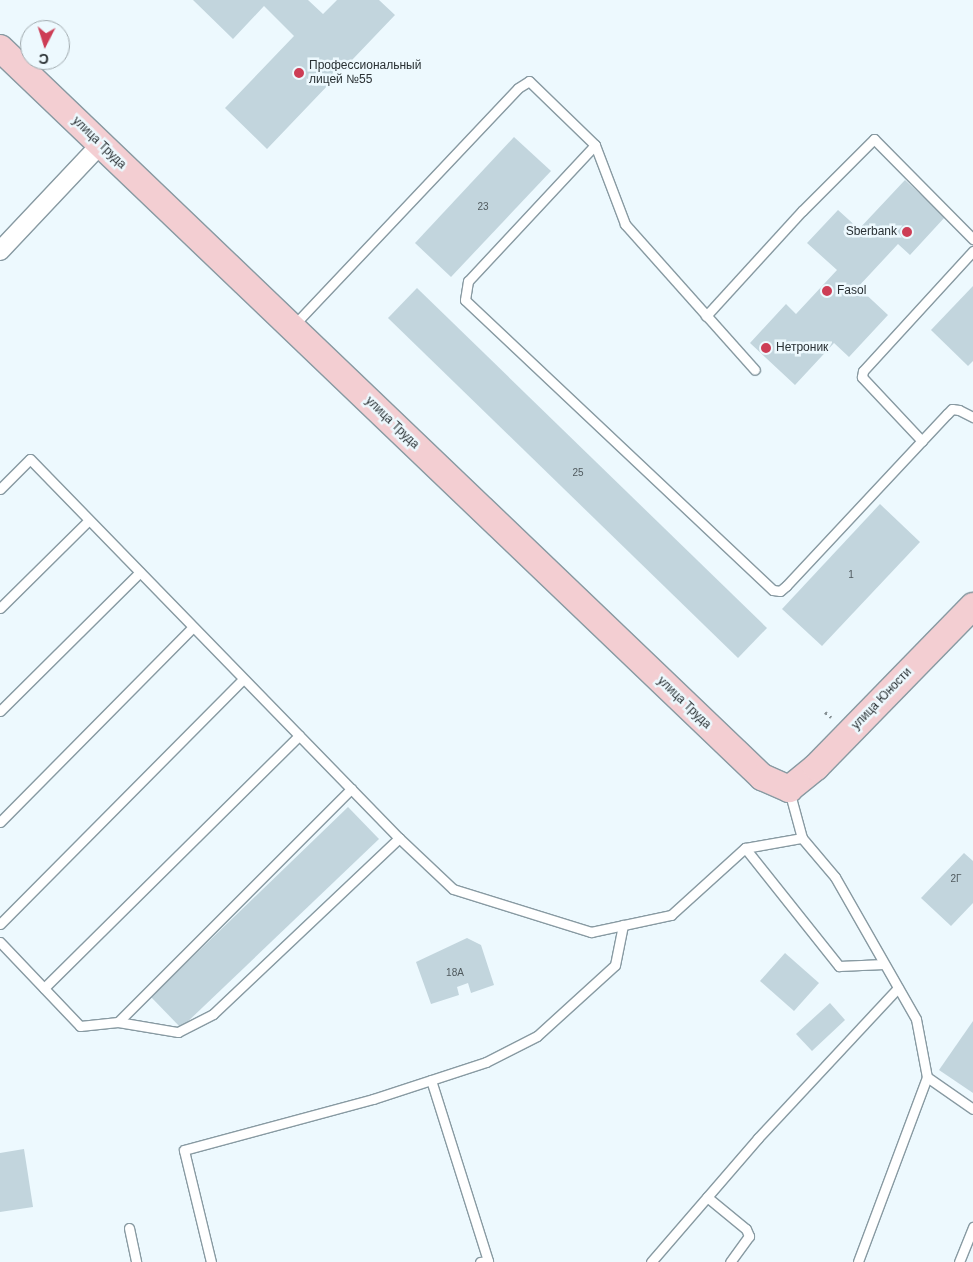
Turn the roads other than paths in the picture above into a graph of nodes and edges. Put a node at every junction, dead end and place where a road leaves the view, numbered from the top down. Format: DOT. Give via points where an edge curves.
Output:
graph roads {
  1 [pos="0,48"];
  2 [pos="101,144"];
  3 [pos="595,145"];
  4 [pos="973,239"];
  5 [pos="0,251"];
  6 [pos="973,251"];
  7 [pos="706,316"];
  8 [pos="292,328"];
  9 [pos="755,370"];
  10 [pos="973,417"];
  11 [pos="922,441"];
  12 [pos="0,488"];
  13 [pos="89,520"];
  14 [pos="140,572"];
  15 [pos="973,606"];
  16 [pos="0,608"];
  17 [pos="193,627"];
  18 [pos="244,679"];
  19 [pos="0,711"];
  20 [pos="299,736"];
  21 [pos="351,789"];
  22 [pos="789,789"];
  23 [pos="0,822"];
  24 [pos="399,838"];
  25 [pos="802,838"];
  26 [pos="744,848"];
  27 [pos="0,924"];
  28 [pos="623,925"];
  29 [pos="0,942"];
  30 [pos="884,964"];
  31 [pos="44,988"];
  32 [pos="898,988"];
  33 [pos="118,1022"];
  34 [pos="927,1077"];
  35 [pos="431,1080"];
  36 [pos="973,1109"];
  37 [pos="707,1197"];
  38 [pos="973,1227"];
  39 [pos="129,1228"];
  40 [pos="136,1262"];
  41 [pos="211,1262"];
  42 [pos="486,1262"];
  43 [pos="651,1262"];
  44 [pos="730,1262"];
  45 [pos="858,1262"];
  46 [pos="959,1262"];
  1 -- 2 [label="street, улица Труда"];
  2 -- 5 [label="street"];
  2 -- 8 [label="street, улица Труда"];
  3 -- 7 [label="lane" via="625,224"];
  3 -- 8 [label="lane" via="534,84 523,83"];
  3 -- 11 [label="lane" via="468,281 464,300 769,586 780,591 786,586"];
  4 -- 7 [label="lane" via="874,139 802,211"];
  6 -- 11 [label="lane" via="863,371 862,377"];
  7 -- 9 [label="lane"];
  8 -- 22 [label="street, улица Труда" via="762,777"];
  10 -- 11 [label="lane" via="952,409"];
  12 -- 13 [label="lane" via="30,460"];
  13 -- 14 [label="lane"];
  13 -- 16 [label="lane"];
  14 -- 17 [label="lane"];
  14 -- 19 [label="lane"];
  15 -- 22 [label="street, улица Юности" via="816,767"];
  17 -- 18 [label="lane"];
  17 -- 23 [label="lane"];
  18 -- 20 [label="lane"];
  18 -- 27 [label="lane"];
  20 -- 21 [label="lane"];
  20 -- 31 [label="lane"];
  21 -- 24 [label="lane"];
  21 -- 33 [label="lane"];
  22 -- 25 [label="lane"];
  24 -- 28 [label="lane" via="453,889 591,932"];
  24 -- 33 [label="lane" via="214,1014 178,1032"];
  25 -- 26 [label="lane"];
  25 -- 30 [label="lane" via="835,877"];
  26 -- 28 [label="lane" via="671,915"];
  26 -- 30 [label="lane" via="839,966"];
  28 -- 35 [label="lane" via="615,965 537,1036 486,1062"];
  29 -- 31 [label="lane"];
  30 -- 32 [label="lane"];
  31 -- 33 [label="lane" via="80,1026"];
  32 -- 34 [label="lane" via="916,1019"];
  32 -- 37 [label="lane"];
  34 -- 36 [label="lane"];
  34 -- 45 [label="lane"];
  35 -- 41 [label="lane" via="184,1150"];
  35 -- 42 [label="lane"];
  37 -- 43 [label="lane"];
  37 -- 44 [label="lane" via="746,1229 749,1236"];
  38 -- 46 [label="lane"];
  39 -- 40 [label="lane"];
}
